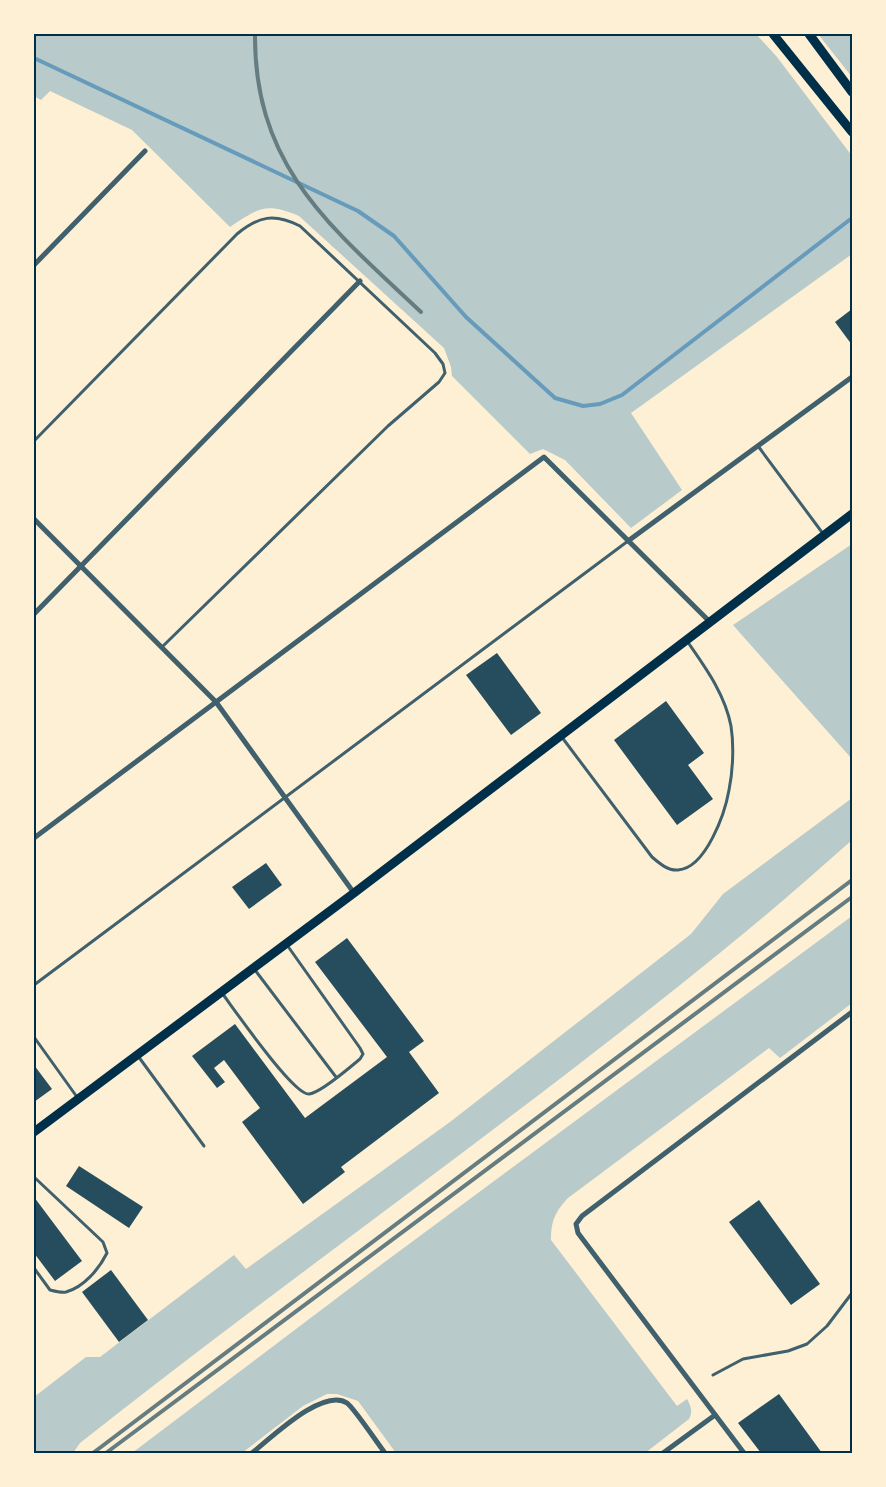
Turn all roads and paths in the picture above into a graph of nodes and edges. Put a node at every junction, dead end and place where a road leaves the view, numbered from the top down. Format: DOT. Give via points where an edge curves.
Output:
graph roads {
  1 [pos="774,34"];
  2 [pos="809,34"];
  3 [pos="852,92"];
  4 [pos="852,132"];
  5 [pos="146,151"];
  6 [pos="34,266"];
  7 [pos="360,281"];
  8 [pos="852,377"];
  9 [pos="34,441"];
  10 [pos="758,446"];
  11 [pos="852,514"];
  12 [pos="34,519"];
  13 [pos="824,535"];
  14 [pos="628,541"];
  15 [pos="81,565"];
  16 [pos="34,614"];
  17 [pos="709,621"];
  18 [pos="686,639"];
  19 [pos="162,647"];
  20 [pos="216,702"];
  21 [pos="560,735"];
  22 [pos="285,798"];
  23 [pos="34,838"];
  24 [pos="354,894"];
  25 [pos="286,944"];
  26 [pos="253,968"];
  27 [pos="34,985"];
  28 [pos="222,992"];
  29 [pos="852,1012"];
  30 [pos="34,1037"];
  31 [pos="137,1055"];
  32 [pos="336,1077"];
  33 [pos="78,1099"];
  34 [pos="34,1132"];
  35 [pos="204,1146"];
  36 [pos="34,1176"];
  37 [pos="34,1268"];
  38 [pos="852,1293"];
  39 [pos="713,1376"];
  40 [pos="715,1415"];
  41 [pos="252,1453"];
  42 [pos="385,1453"];
  43 [pos="663,1453"];
  44 [pos="744,1453"];
  1 -- 4 [label="main road"];
  2 -- 3 [label="main road"];
  5 -- 6 [label="street"];
  7 -- 9 [label="lane" via="300,226 274,218 251,222"];
  7 -- 15 [label="street"];
  7 -- 19 [label="lane" via="436,353 445,373 440,382 388,426"];
  8 -- 10 [label="street"];
  10 -- 13 [label="lane"];
  10 -- 14 [label="street"];
  11 -- 13 [label="main road"];
  12 -- 15 [label="street"];
  13 -- 17 [label="main road"];
  14 -- 17 [label="street"];
  14 -- 20 [label="street" via="544,457"];
  14 -- 22 [label="lane"];
  15 -- 16 [label="street"];
  15 -- 19 [label="street"];
  17 -- 18 [label="main road"];
  18 -- 21 [label="main road"];
  18 -- 21 [label="lane" via="722,697 731,726 730,789 725,810 713,836 695,861 678,870 668,868 652,857"];
  19 -- 20 [label="street"];
  20 -- 22 [label="street"];
  20 -- 23 [label="street"];
  21 -- 24 [label="main road"];
  22 -- 24 [label="street"];
  22 -- 27 [label="lane"];
  24 -- 25 [label="main road"];
  25 -- 26 [label="main road"];
  25 -- 32 [label="lane" via="360,1048 360,1059"];
  26 -- 28 [label="main road"];
  26 -- 32 [label="lane"];
  28 -- 31 [label="main road"];
  28 -- 32 [label="lane" via="288,1080 301,1092 318,1091"];
  29 -- 40 [label="street" via="582,1216 576,1224 578,1233"];
  30 -- 33 [label="lane"];
  31 -- 33 [label="main road"];
  31 -- 35 [label="lane"];
  33 -- 34 [label="main road"];
  36 -- 37 [label="lane" via="102,1242 107,1253 100,1266 82,1284 64,1293 50,1290"];
  38 -- 39 [label="lane" via="827,1326 807,1344 744,1359"];
  40 -- 43 [label="street"];
  40 -- 44 [label="street"];
  41 -- 42 [label="street" via="312,1406 333,1400 347,1403"];
}
